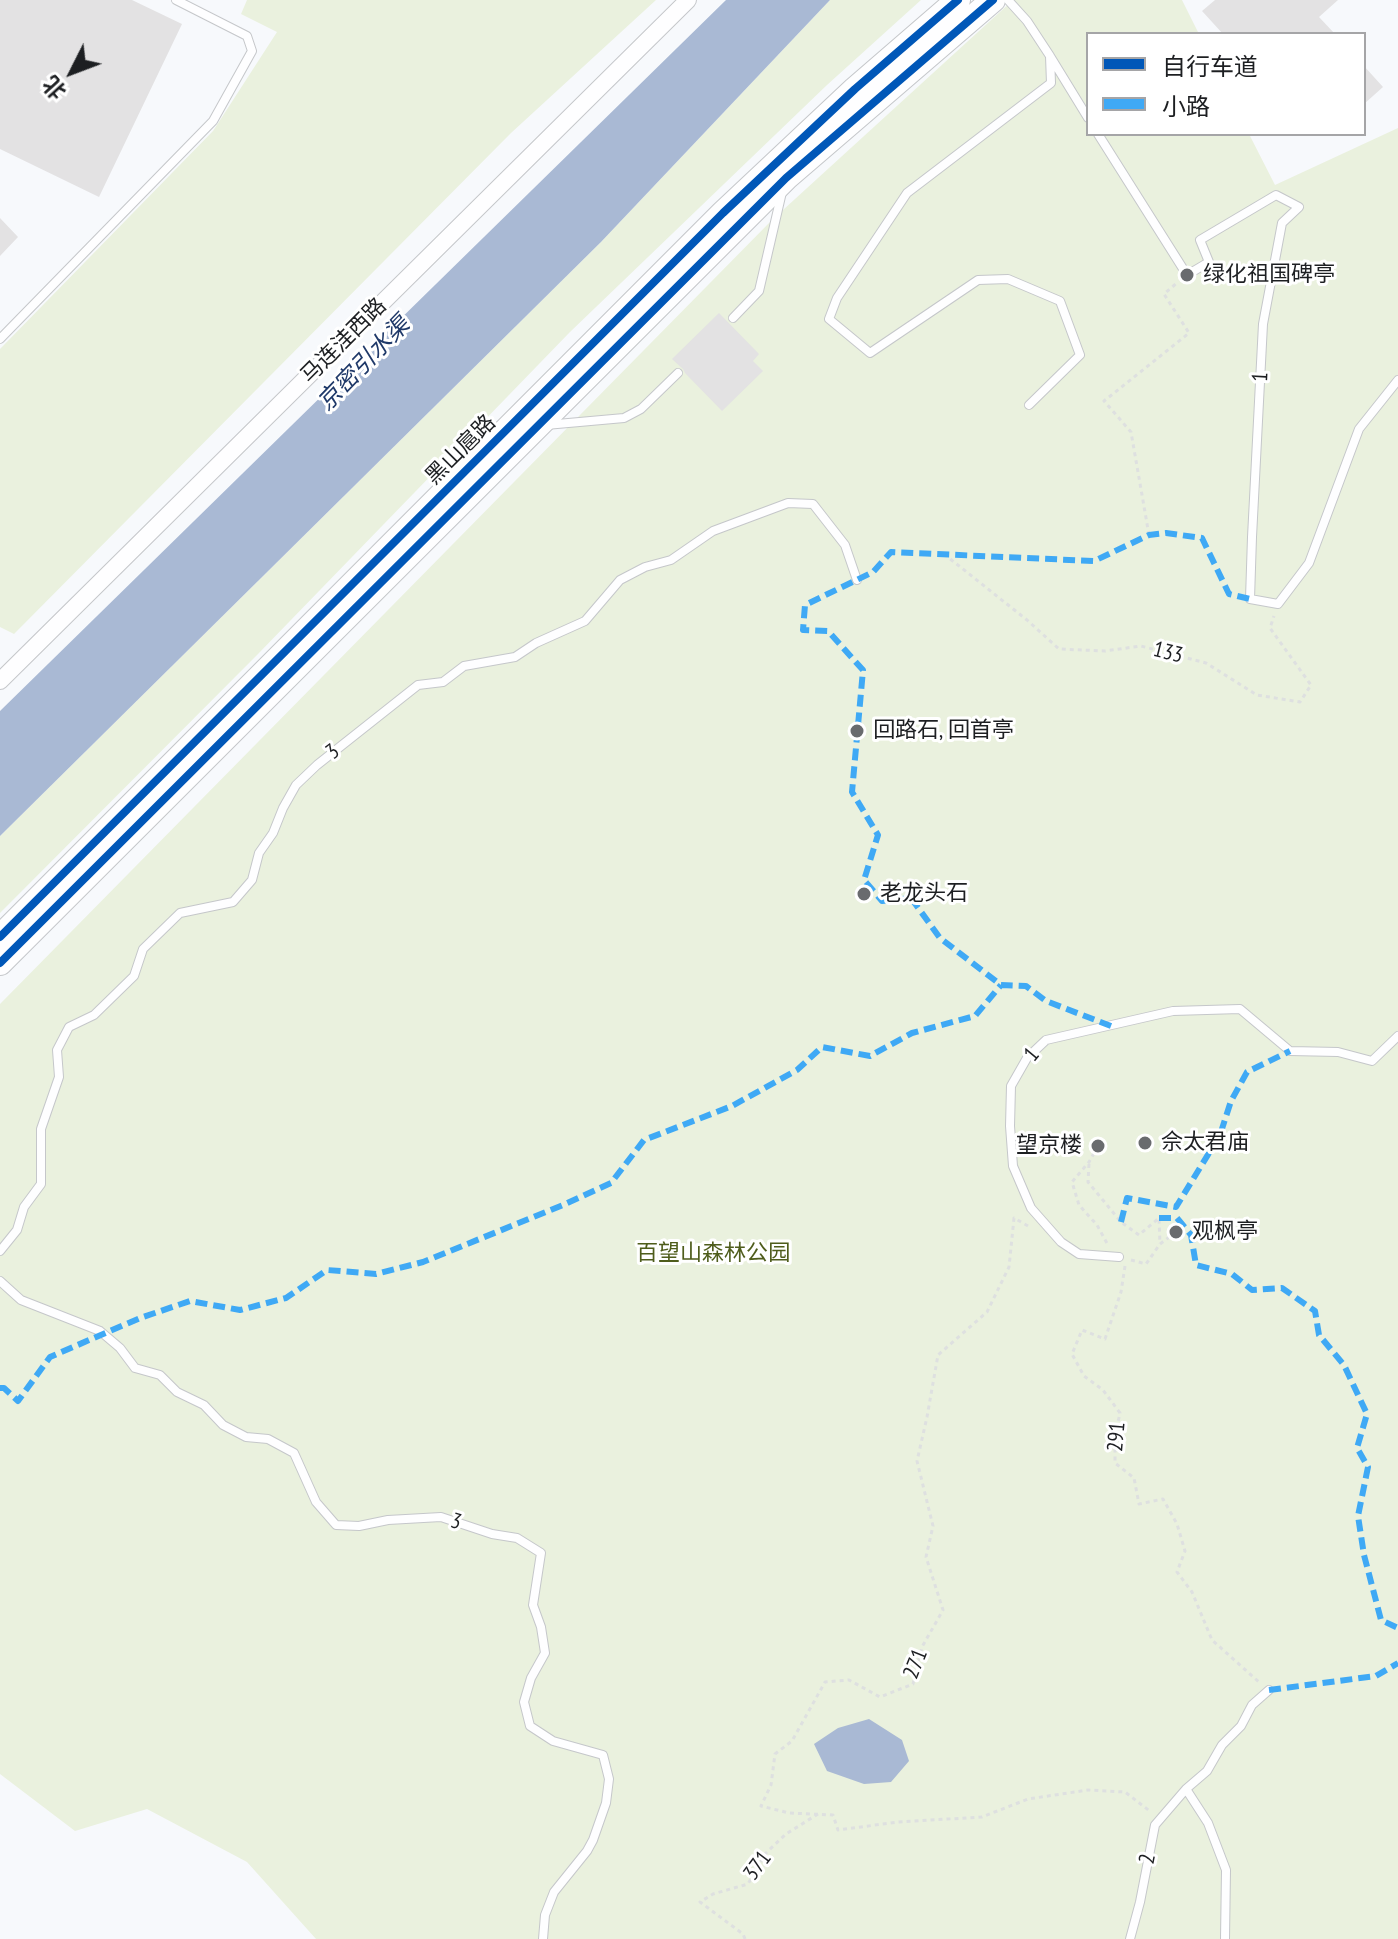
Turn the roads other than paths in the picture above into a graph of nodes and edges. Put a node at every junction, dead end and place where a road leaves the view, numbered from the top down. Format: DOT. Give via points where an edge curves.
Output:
graph roads {
  1 [pos="176,0"];
  2 [pos="688,0"];
  3 [pos="958,0"];
  4 [pos="993,0"];
  5 [pos="1008,0"];
  6 [pos="1050,56"];
  7 [pos="1086,115"];
  8 [pos="1099,136"];
  9 [pos="786,178"];
  10 [pos="733,318"];
  11 [pos="0,339"];
  12 [pos="678,373"];
  13 [pos="1398,380"];
  14 [pos="1029,405"];
  15 [pos="537,426"];
  16 [pos="857,580"];
  17 [pos="0,655"];
  18 [pos="17,664"];
  19 [pos="0,681"];
  20 [pos="0,937"];
  21 [pos="0,963"];
  22 [pos="1398,1036"];
  23 [pos="0,1251"];
  24 [pos="1119,1257"];
  25 [pos="0,1281"];
  26 [pos="1269,1690"];
  27 [pos="1186,1789"];
  28 [pos="543,1939"];
  29 [pos="1130,1939"];
  30 [pos="1225,1939"];
  1 -- 11 [label="lane" via="247,36 252,51 213,121"];
  2 -- 18 [label="street, 马连洼西路"];
  3 -- 20 [label="main road, 黑山扈路" via="723,213"];
  4 -- 9 [label="main road, 黑山扈路"];
  5 -- 6 [label="lane"];
  6 -- 7 [label="lane"];
  6 -- 14 [label="lane" via="1051,83 907,193 837,298 829,319 870,353 978,280 1008,279 1060,301 1080,355"];
  8 -- 13 [label="lane, 1 / 1" via="1187,275 1209,262 1200,240 1276,195 1299,207 1282,223 1263,324 1250,599 1278,604 1309,563 1359,429"];
  9 -- 10 [label="lane" via="759,291"];
  9 -- 15 [label="main road, 黑山扈路"];
  12 -- 15 [label="lane" via="624,418"];
  15 -- 21 [label="main road, 黑山扈路"];
  16 -- 23 [label="lane, 3 / 3" via="845,545 813,504 788,503 713,531 671,560 620,580 585,621 515,657 464,666 443,682 418,685 296,785 259,853 252,880 233,902 180,913 143,949 134,976 94,1015 69,1027 57,1050 59,1077 41,1129 41,1184"];
  17 -- 18 [label="street"];
  18 -- 19 [label="street, 马连洼西路"];
  22 -- 24 [label="lane, 1 / 1" via="1372,1061 1338,1052 1290,1051 1240,1009 1173,1011 1046,1040 1027,1058 1011,1086 1013,1166 1031,1208 1061,1242 1079,1254"];
  25 -- 28 [label="lane, 3 / 3" via="21,1300 100,1331 135,1368 160,1375 223,1425 294,1453 316,1502 336,1525 441,1517 517,1538 541,1553 533,1605 545,1653 524,1702 530,1726 553,1741 603,1755 609,1779 593,1840 554,1892"];
  26 -- 27 [label="lane, 2" via="1252,1705 1207,1771"];
  27 -- 29 [label="lane, 2" via="1155,1825"];
  27 -- 30 [label="lane" via="1208,1823 1226,1870"];
}
